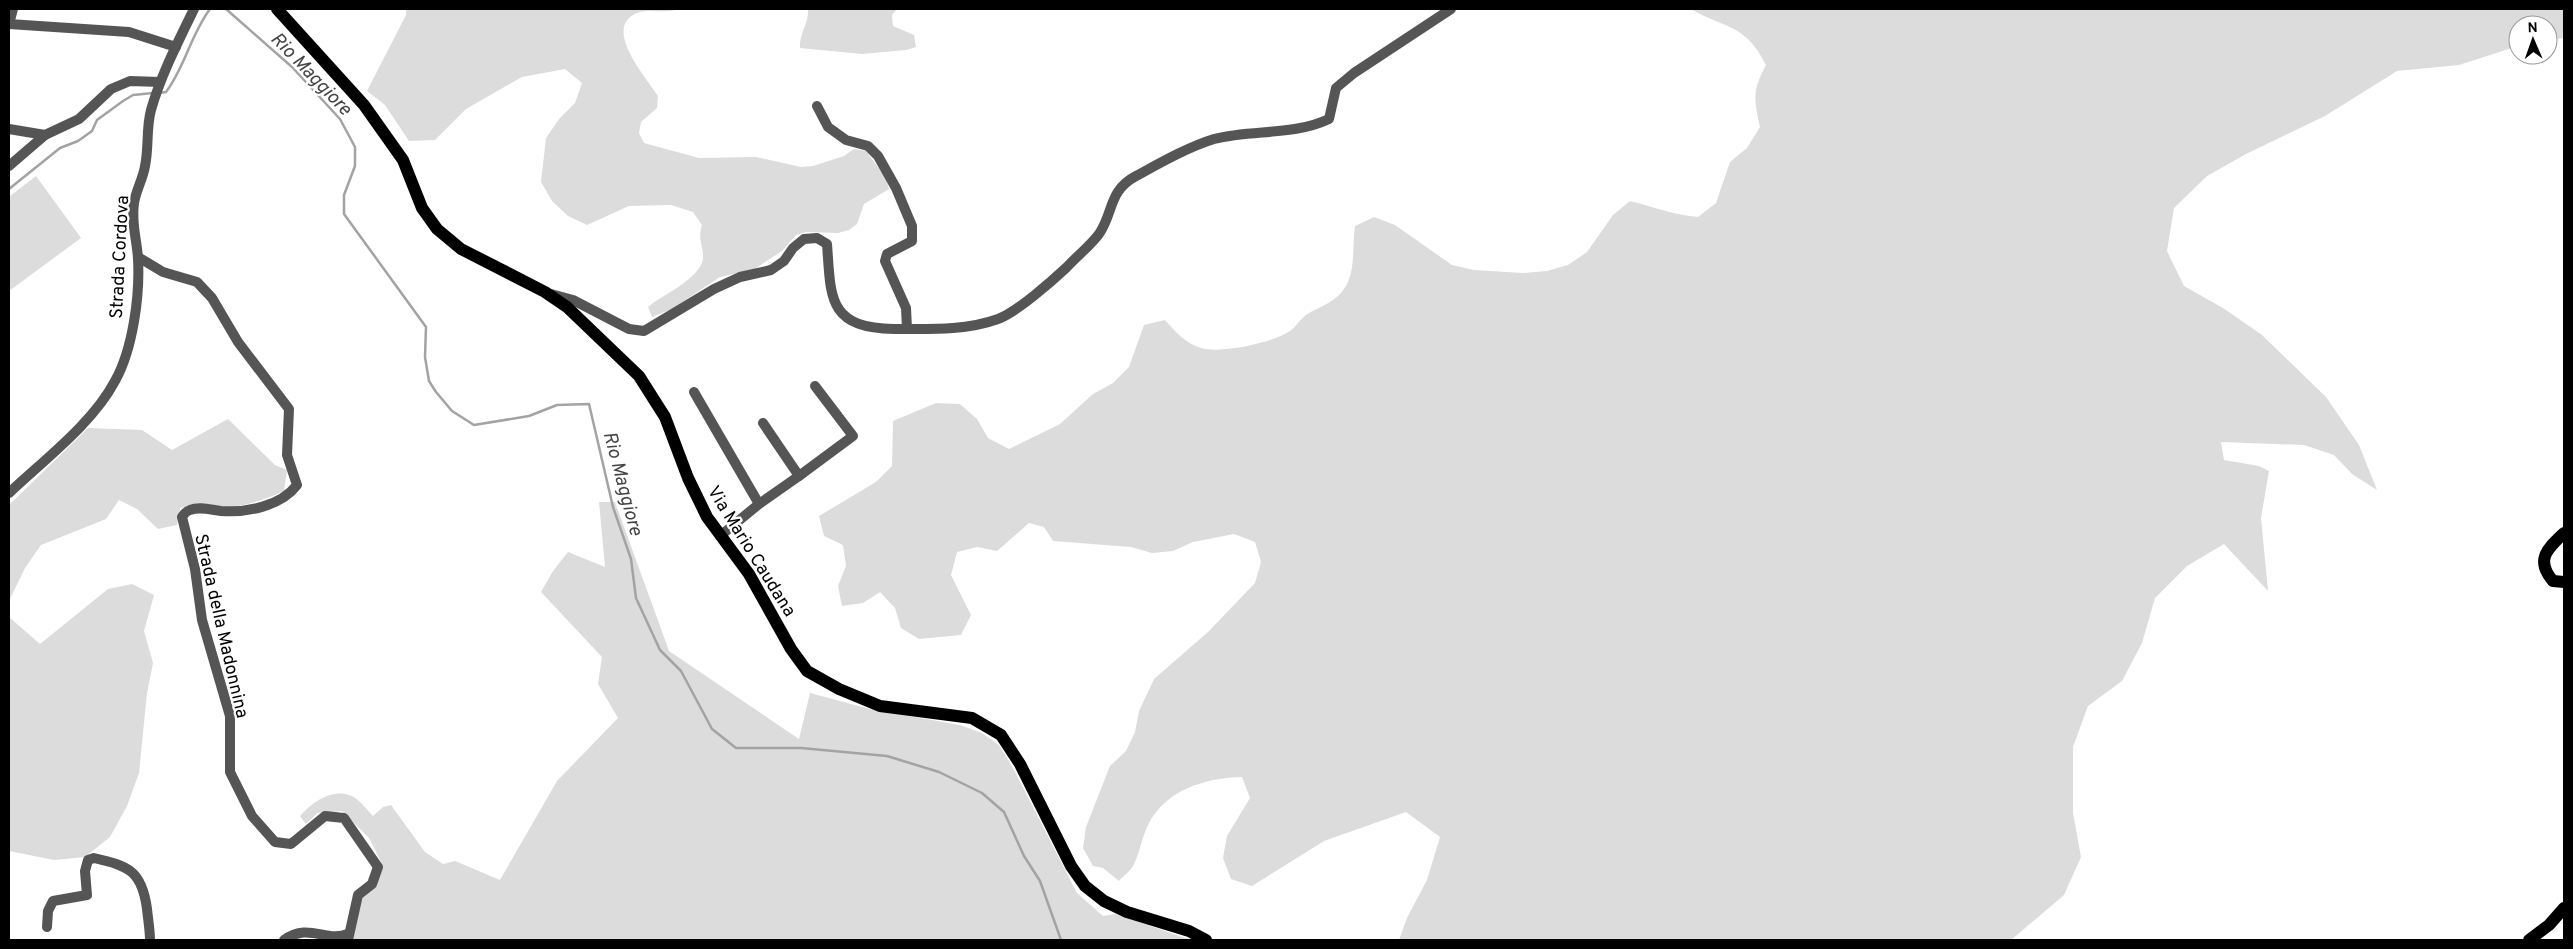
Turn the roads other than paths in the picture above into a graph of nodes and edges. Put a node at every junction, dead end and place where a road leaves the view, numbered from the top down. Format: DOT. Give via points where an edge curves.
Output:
graph roads {
  1 [pos="13,9"];
  2 [pos="194,9"];
  3 [pos="277,9"];
  4 [pos="1451,9"];
  5 [pos="9,24"];
  6 [pos="176,47"];
  7 [pos="159,84"];
  8 [pos="817,106"];
  9 [pos="9,129"];
  10 [pos="45,135"];
  11 [pos="9,166"];
  12 [pos="138,257"];
  13 [pos="545,292"];
  14 [pos="907,329"];
  15 [pos="815,386"];
  16 [pos="694,392"];
  17 [pos="763,423"];
  18 [pos="798,476"];
  19 [pos="9,493"];
  20 [pos="759,504"];
  21 [pos="2564,533"];
  22 [pos="720,536"];
  23 [pos="2564,582"];
  24 [pos="2564,908"];
  25 [pos="47,927"];
  26 [pos="348,937"];
  27 [pos="150,940"];
  28 [pos="284,940"];
  29 [pos="1206,940"];
  30 [pos="2529,940"];
  1 -- 5 [label="street"];
  2 -- 6 [label="street, Strada Cordova"];
  3 -- 13 [label="main road, Via Mario Caudana" via="364,106 403,160 422,208 437,229 461,249"];
  4 -- 14 [label="street" via="1336,88 1329,119 1305,128 1214,139 1124,183 1115,194 1098,235 1049,284 1000,319 971,327"];
  5 -- 6 [label="street" via="129,32"];
  6 -- 7 [label="street, Strada Cordova"];
  7 -- 10 [label="street" via="130,81 111,89 79,119"];
  7 -- 12 [label="street, Strada Cordova" via="150,112 146,166 134,202 133,233"];
  8 -- 14 [label="street" via="828,127 846,140 868,146 878,156 912,226 912,240 887,254 885,261 906,308"];
  9 -- 10 [label="street"];
  10 -- 11 [label="street"];
  12 -- 19 [label="street, Strada Cordova" via="135,309 126,353 116,381 94,412"];
  12 -- 26 [label="street, Strada della Madonnina" via="163,272 197,282 212,298 238,342 289,409 287,455 297,485 290,494 251,509 188,510 182,517 182,526 195,569 202,620 230,716 230,772 252,816 275,842 291,844 325,816 344,818 378,867 372,884 358,895"];
  13 -- 14 [label="street" via="573,300 629,329 644,331 714,289 770,270 784,261 804,239 817,238 827,244 831,296 839,311 860,324"];
  13 -- 22 [label="main road, Via Mario Caudana" via="567,307 639,376 665,417 688,478"];
  15 -- 18 [label="street" via="853,436"];
  16 -- 20 [label="street"];
  17 -- 18 [label="street"];
  18 -- 20 [label="street"];
  20 -- 22 [label="street"];
  21 -- 23 [label="main road" via="2549,547 2544,559 2545,571 2553,581"];
  22 -- 29 [label="main road, Via Mario Caudana" via="749,574 790,650 807,671 880,706 972,718 1001,735 1020,764 1071,866 1085,886 1104,902 1126,912 1189,931"];
  24 -- 30 [label="main road"];
  25 -- 27 [label="street" via="48,911 53,901 87,895 85,871 88,860 94,858 125,867 137,875 145,892"];
  26 -- 28 [label="street" via="303,931"];
}
